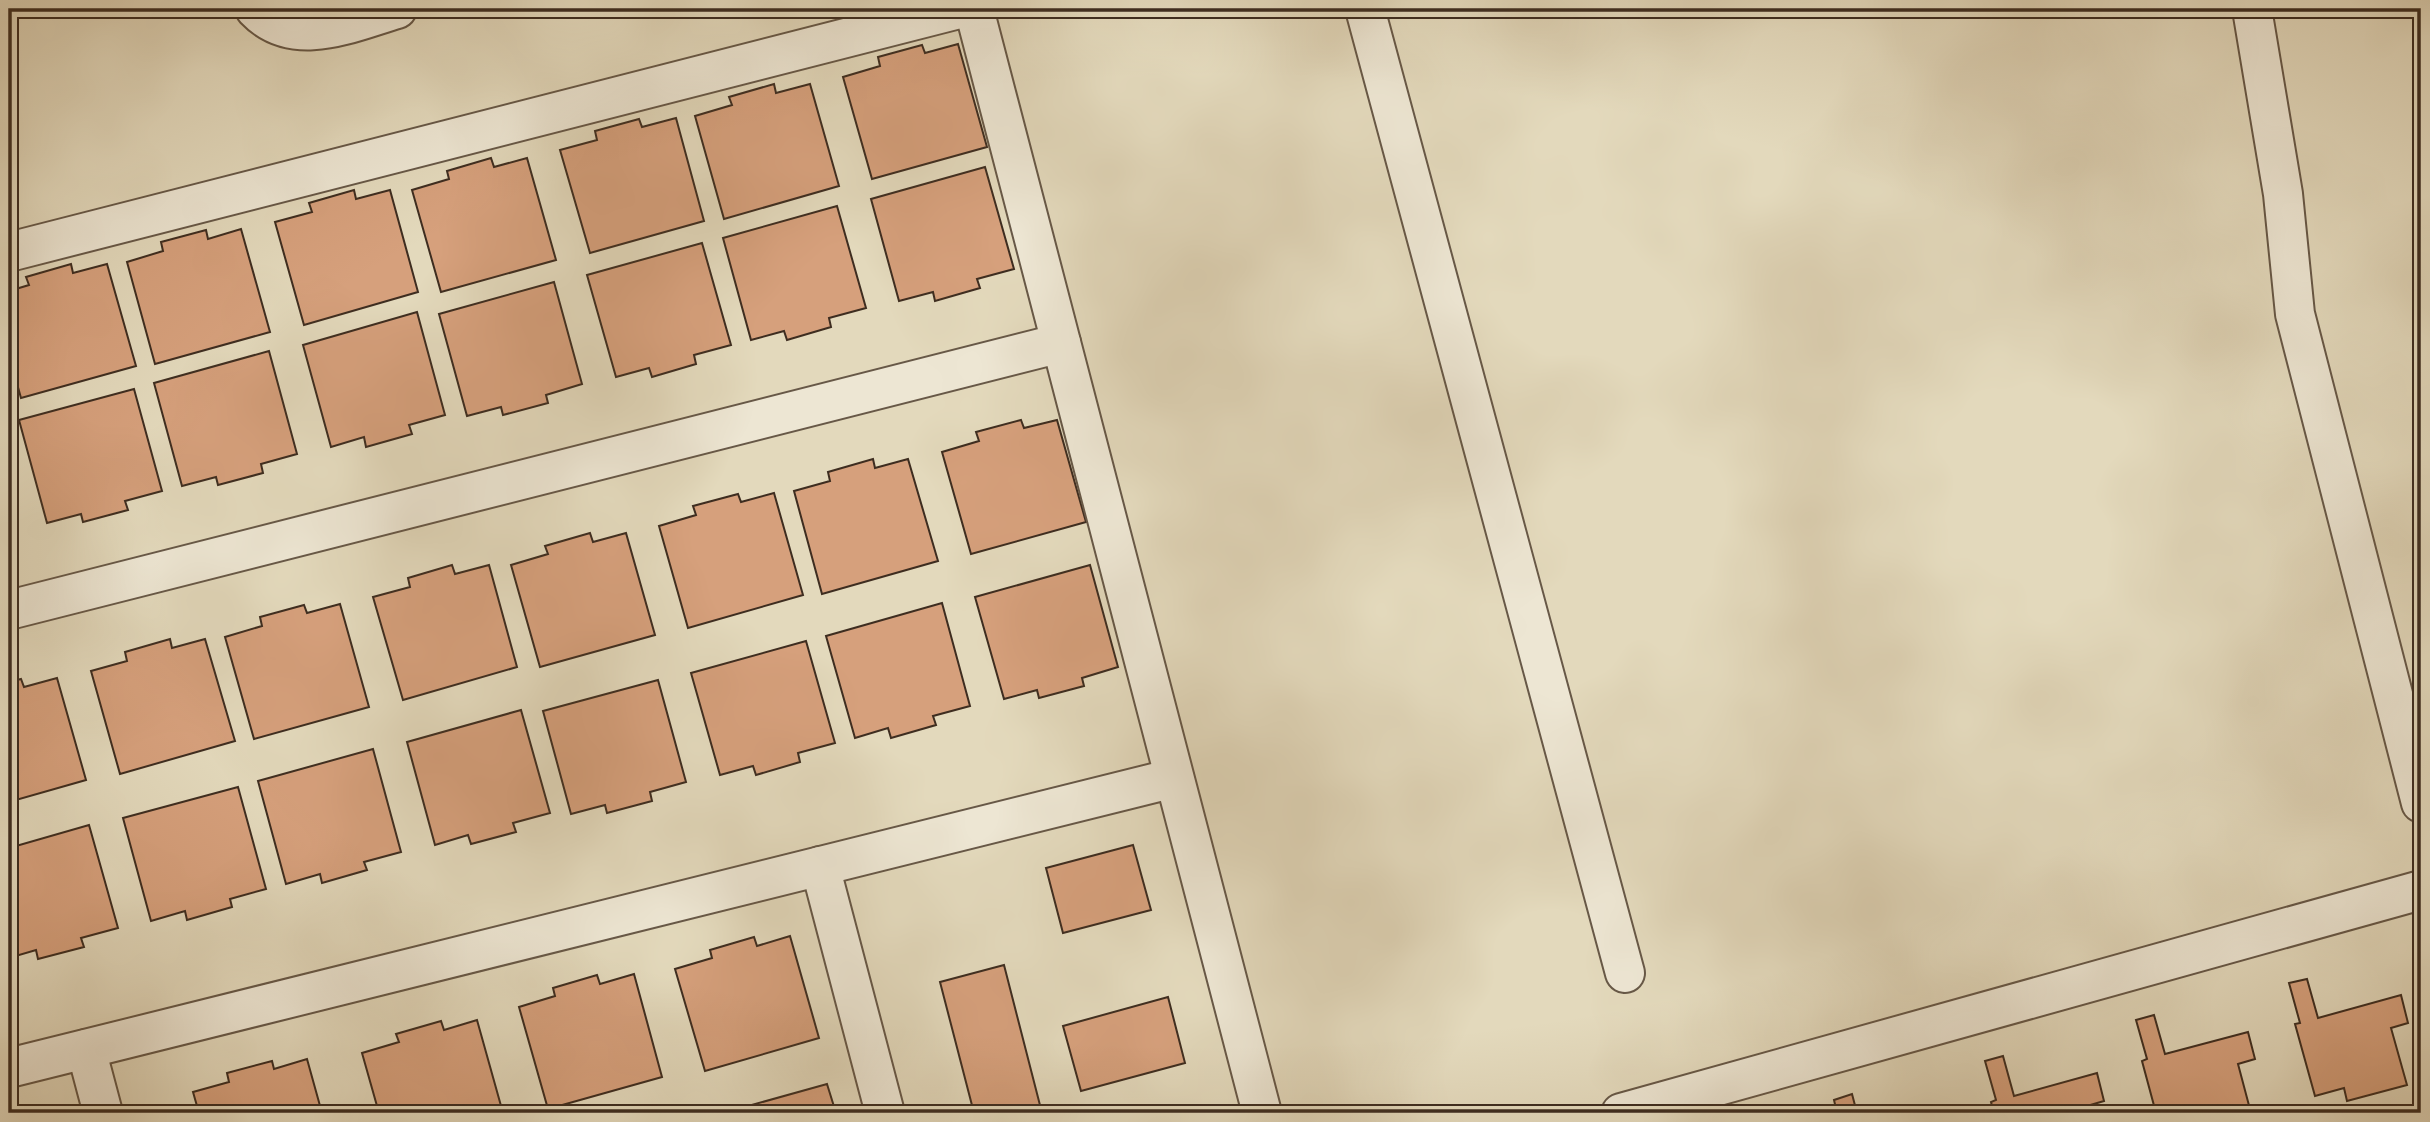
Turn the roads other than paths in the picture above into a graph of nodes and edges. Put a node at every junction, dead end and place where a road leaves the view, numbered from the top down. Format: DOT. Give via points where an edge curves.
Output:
graph roads {
  1 [pos="255,9"];
  2 [pos="397,9"];
  3 [pos="959,9"];
  4 [pos="974,9"];
  5 [pos="1366,9"];
  6 [pos="2252,9"];
  7 [pos="9,251"];
  8 [pos="1061,343"];
  9 [pos="9,610"];
  10 [pos="1174,778"];
  11 [pos="2421,803"];
  12 [pos="820,866"];
  13 [pos="2421,890"];
  14 [pos="1625,973"];
  15 [pos="86,1049"];
  16 [pos="9,1068"];
  17 [pos="103,1113"];
  18 [pos="885,1113"];
  19 [pos="1262,1113"];
  20 [pos="1621,1113"];
  1 -- 2 [label="street" via="285,28 317,32"];
  3 -- 7 [label="street"];
  4 -- 8 [label="street"];
  5 -- 14 [label="street"];
  6 -- 11 [label="street" via="2283,194 2295,314"];
  8 -- 9 [label="street"];
  8 -- 10 [label="street"];
  10 -- 12 [label="street"];
  10 -- 19 [label="street"];
  12 -- 15 [label="street"];
  12 -- 18 [label="street"];
  13 -- 20 [label="street"];
  15 -- 16 [label="street"];
  15 -- 17 [label="street"];
}
